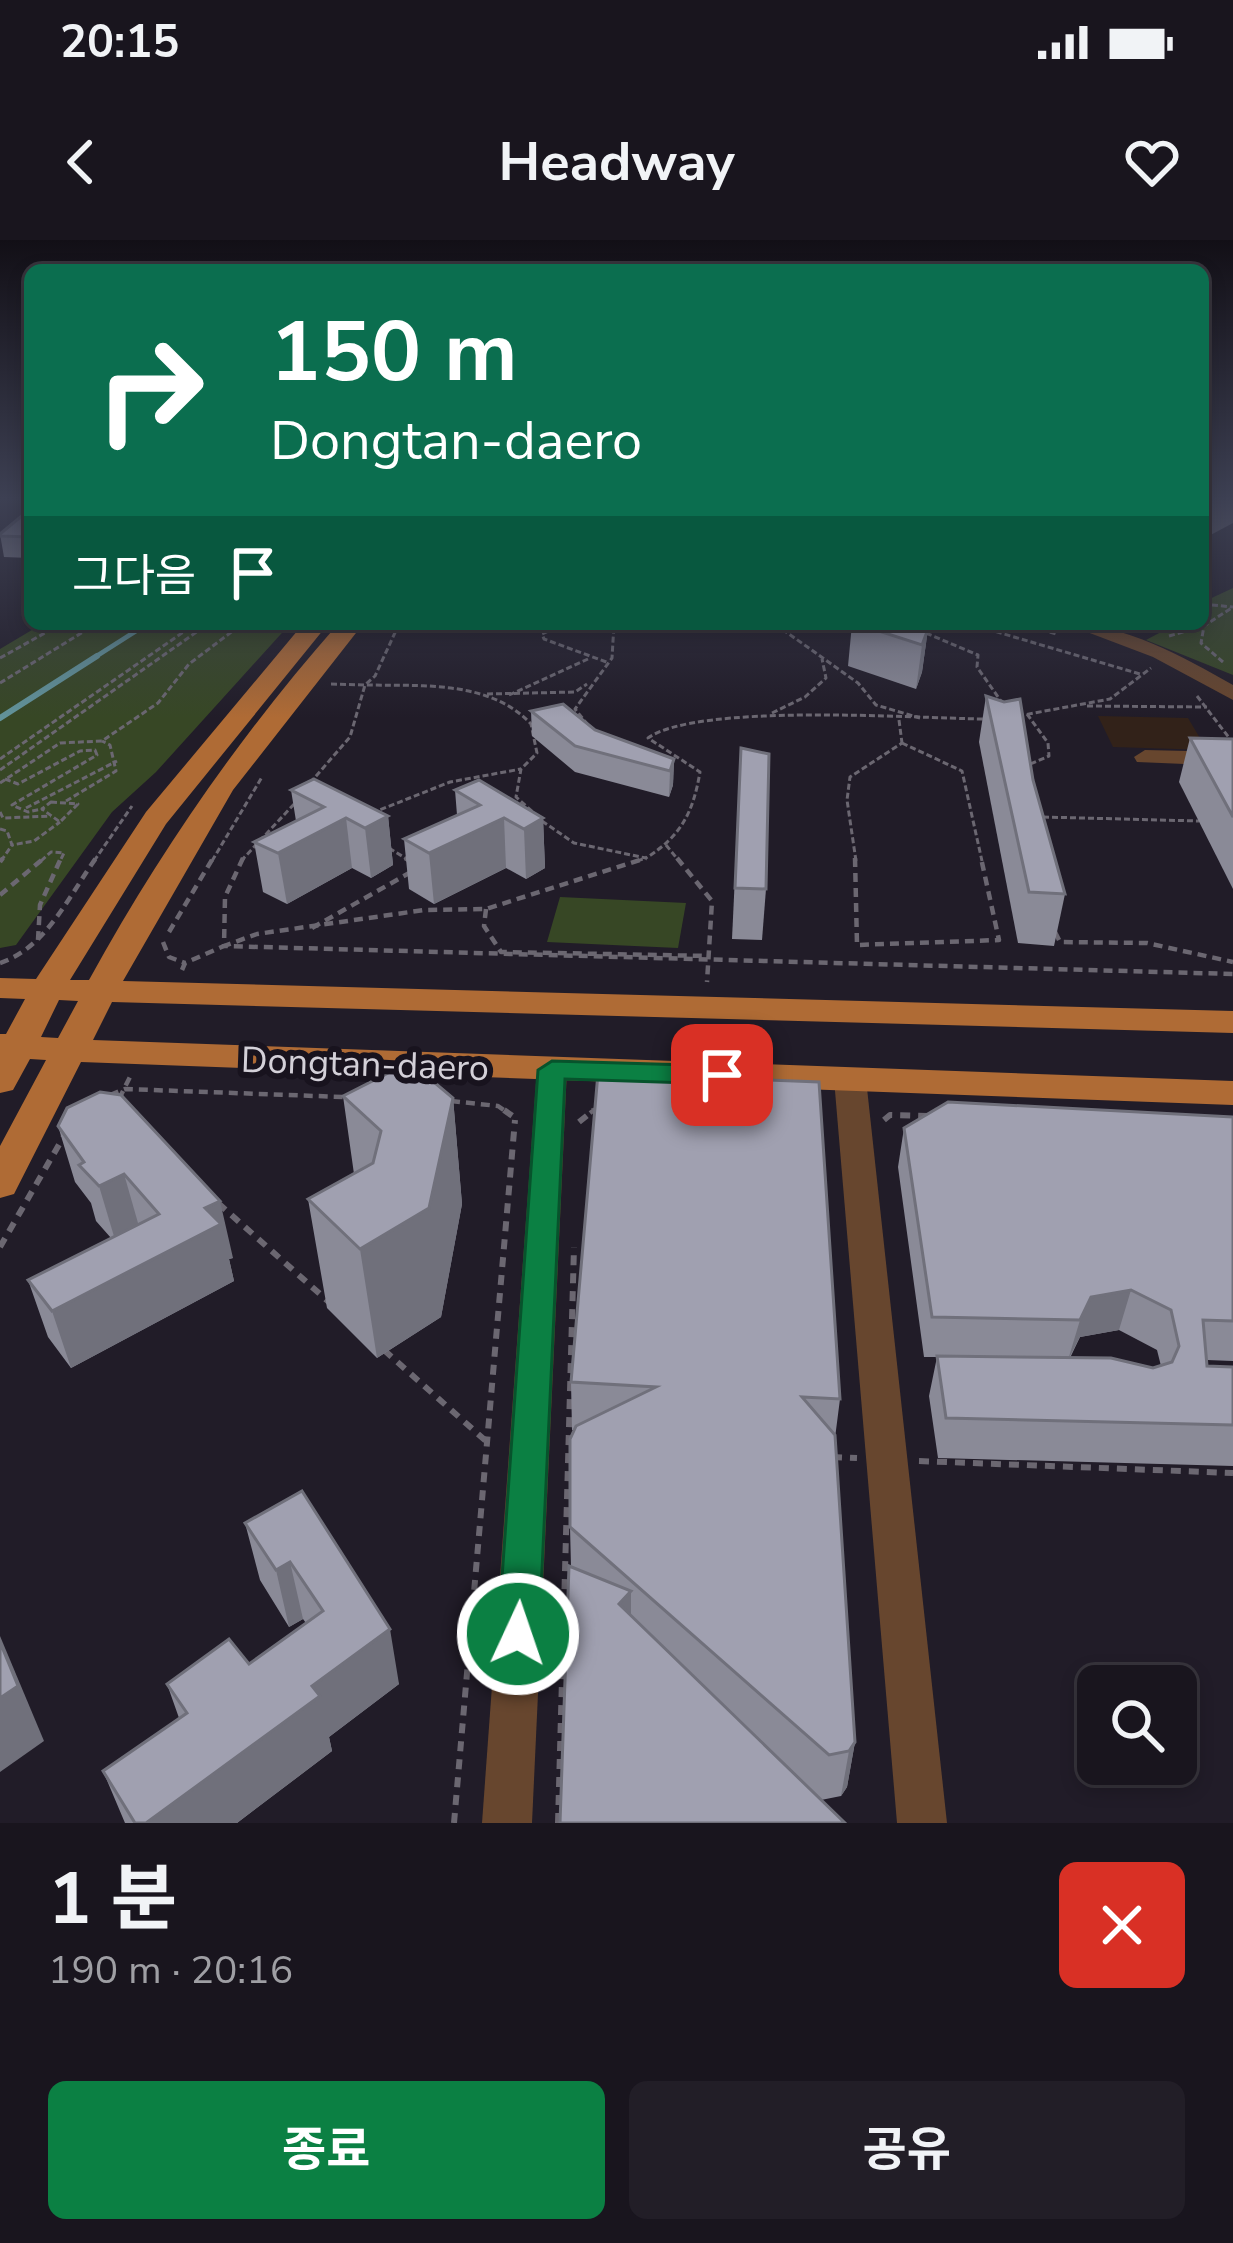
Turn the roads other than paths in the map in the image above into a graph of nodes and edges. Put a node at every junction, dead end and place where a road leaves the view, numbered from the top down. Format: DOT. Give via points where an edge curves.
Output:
graph roads {
  1 [pos="311,630"];
  2 [pos="346,630"];
  3 [pos="1143,630"];
  4 [pos="1072,631"];
  5 [pos="1122,638"];
  6 [pos="1233,694"];
  7 [pos="1145,757"];
  8 [pos="1233,759"];
  9 [pos="0,988"];
  10 [pos="49,990"];
  11 [pos="99,991"];
  12 [pos="1233,1022"];
  13 [pos="9,1045"];
  14 [pos="71,1050"];
  15 [pos="552,1070"];
  16 [pos="850,1079"];
  17 [pos="0,1081"];
  18 [pos="1233,1093"];
  19 [pos="0,1184"];
  20 [pos="507,1823"];
  21 [pos="922,1823"];
  1 -- 10 [label="main road" via="188,775"];
  2 -- 11 [label="main road" via="234,769"];
  3 -- 5 [label="street"];
  4 -- 5 [label="street"];
  5 -- 6 [label="street"];
  7 -- 8 [label="street"];
  9 -- 10 [label="main road, Dongtan-daero"];
  10 -- 11 [label="main road, Dongtan-daero"];
  10 -- 13 [label="main road"];
  11 -- 12 [label="main road, Dongtan-daero"];
  11 -- 14 [label="main road"];
  13 -- 14 [label="main road, Dongtan-daero"];
  13 -- 17 [label="main road"];
  14 -- 15 [label="main road, Dongtan-daero"];
  14 -- 19 [label="main road"];
  15 -- 16 [label="main road, Dongtan-daero"];
  15 -- 20 [label="street"];
  16 -- 18 [label="main road, Dongtan-daero"];
  16 -- 21 [label="street"];
}
